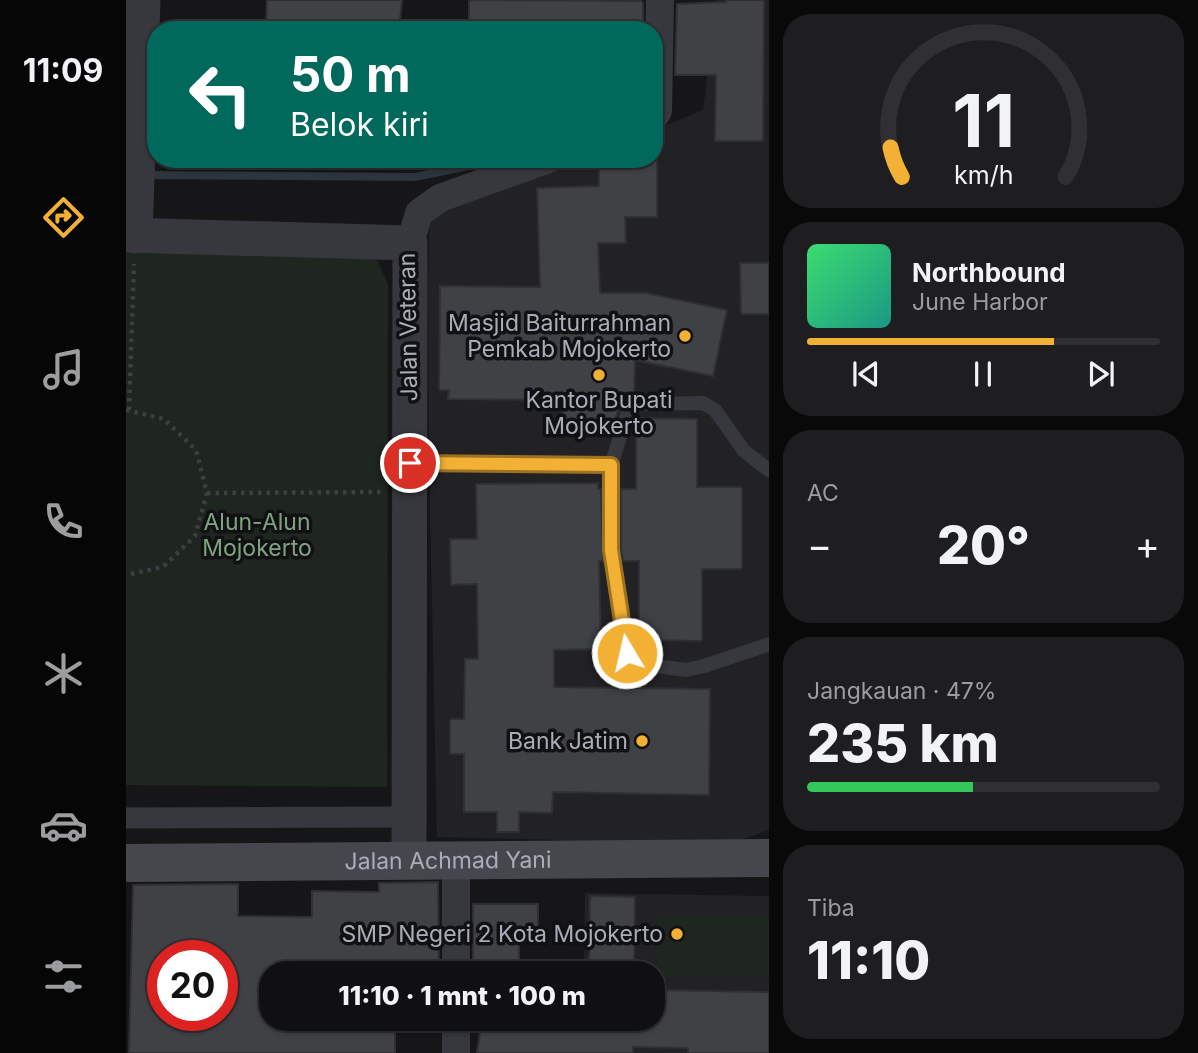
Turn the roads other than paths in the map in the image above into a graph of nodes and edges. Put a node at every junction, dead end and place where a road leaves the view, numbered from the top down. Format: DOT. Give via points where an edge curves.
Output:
graph roads {
  1 [pos="143,0"];
  2 [pos="660,0"];
  3 [pos="659,21"];
  4 [pos="134,36"];
  5 [pos="524,168"];
  6 [pos="414,228"];
  7 [pos="130,236"];
  8 [pos="611,465"];
  9 [pos="769,471"];
  10 [pos="410,477"];
  11 [pos="769,644"];
  12 [pos="409,817"];
  13 [pos="126,818"];
  14 [pos="769,858"];
  15 [pos="456,860"];
  16 [pos="409,861"];
  17 [pos="126,863"];
  18 [pos="456,961"];
  19 [pos="456,1031"];
  20 [pos="456,1053"];
  1 -- 4 [label="street"];
  2 -- 3 [label="street"];
  4 -- 7 [label="street" via="137,152"];
  5 -- 6 [label="street" via="440,198"];
  6 -- 7 [label="street, Jalan Veteran"];
  6 -- 10 [label="street, Jalan Veteran"];
  8 -- 9 [label="lane" via="628,412 641,404 703,403 715,410 744,451"];
  8 -- 10 [label="lane"];
  8 -- 11 [label="lane" via="611,550 627,653 640,664 686,670"];
  10 -- 12 [label="street, Jalan Veteran"];
  12 -- 13 [label="street, Jalan Achmad Yani"];
  12 -- 16 [label="street, Jalan Veteran"];
  14 -- 15 [label="main road, Jalan Achmad Yani"];
  15 -- 16 [label="main road, Jalan Achmad Yani"];
  15 -- 18 [label="street"];
  16 -- 17 [label="main road, Jalan Achmad Yani"];
  19 -- 20 [label="street"];
}
